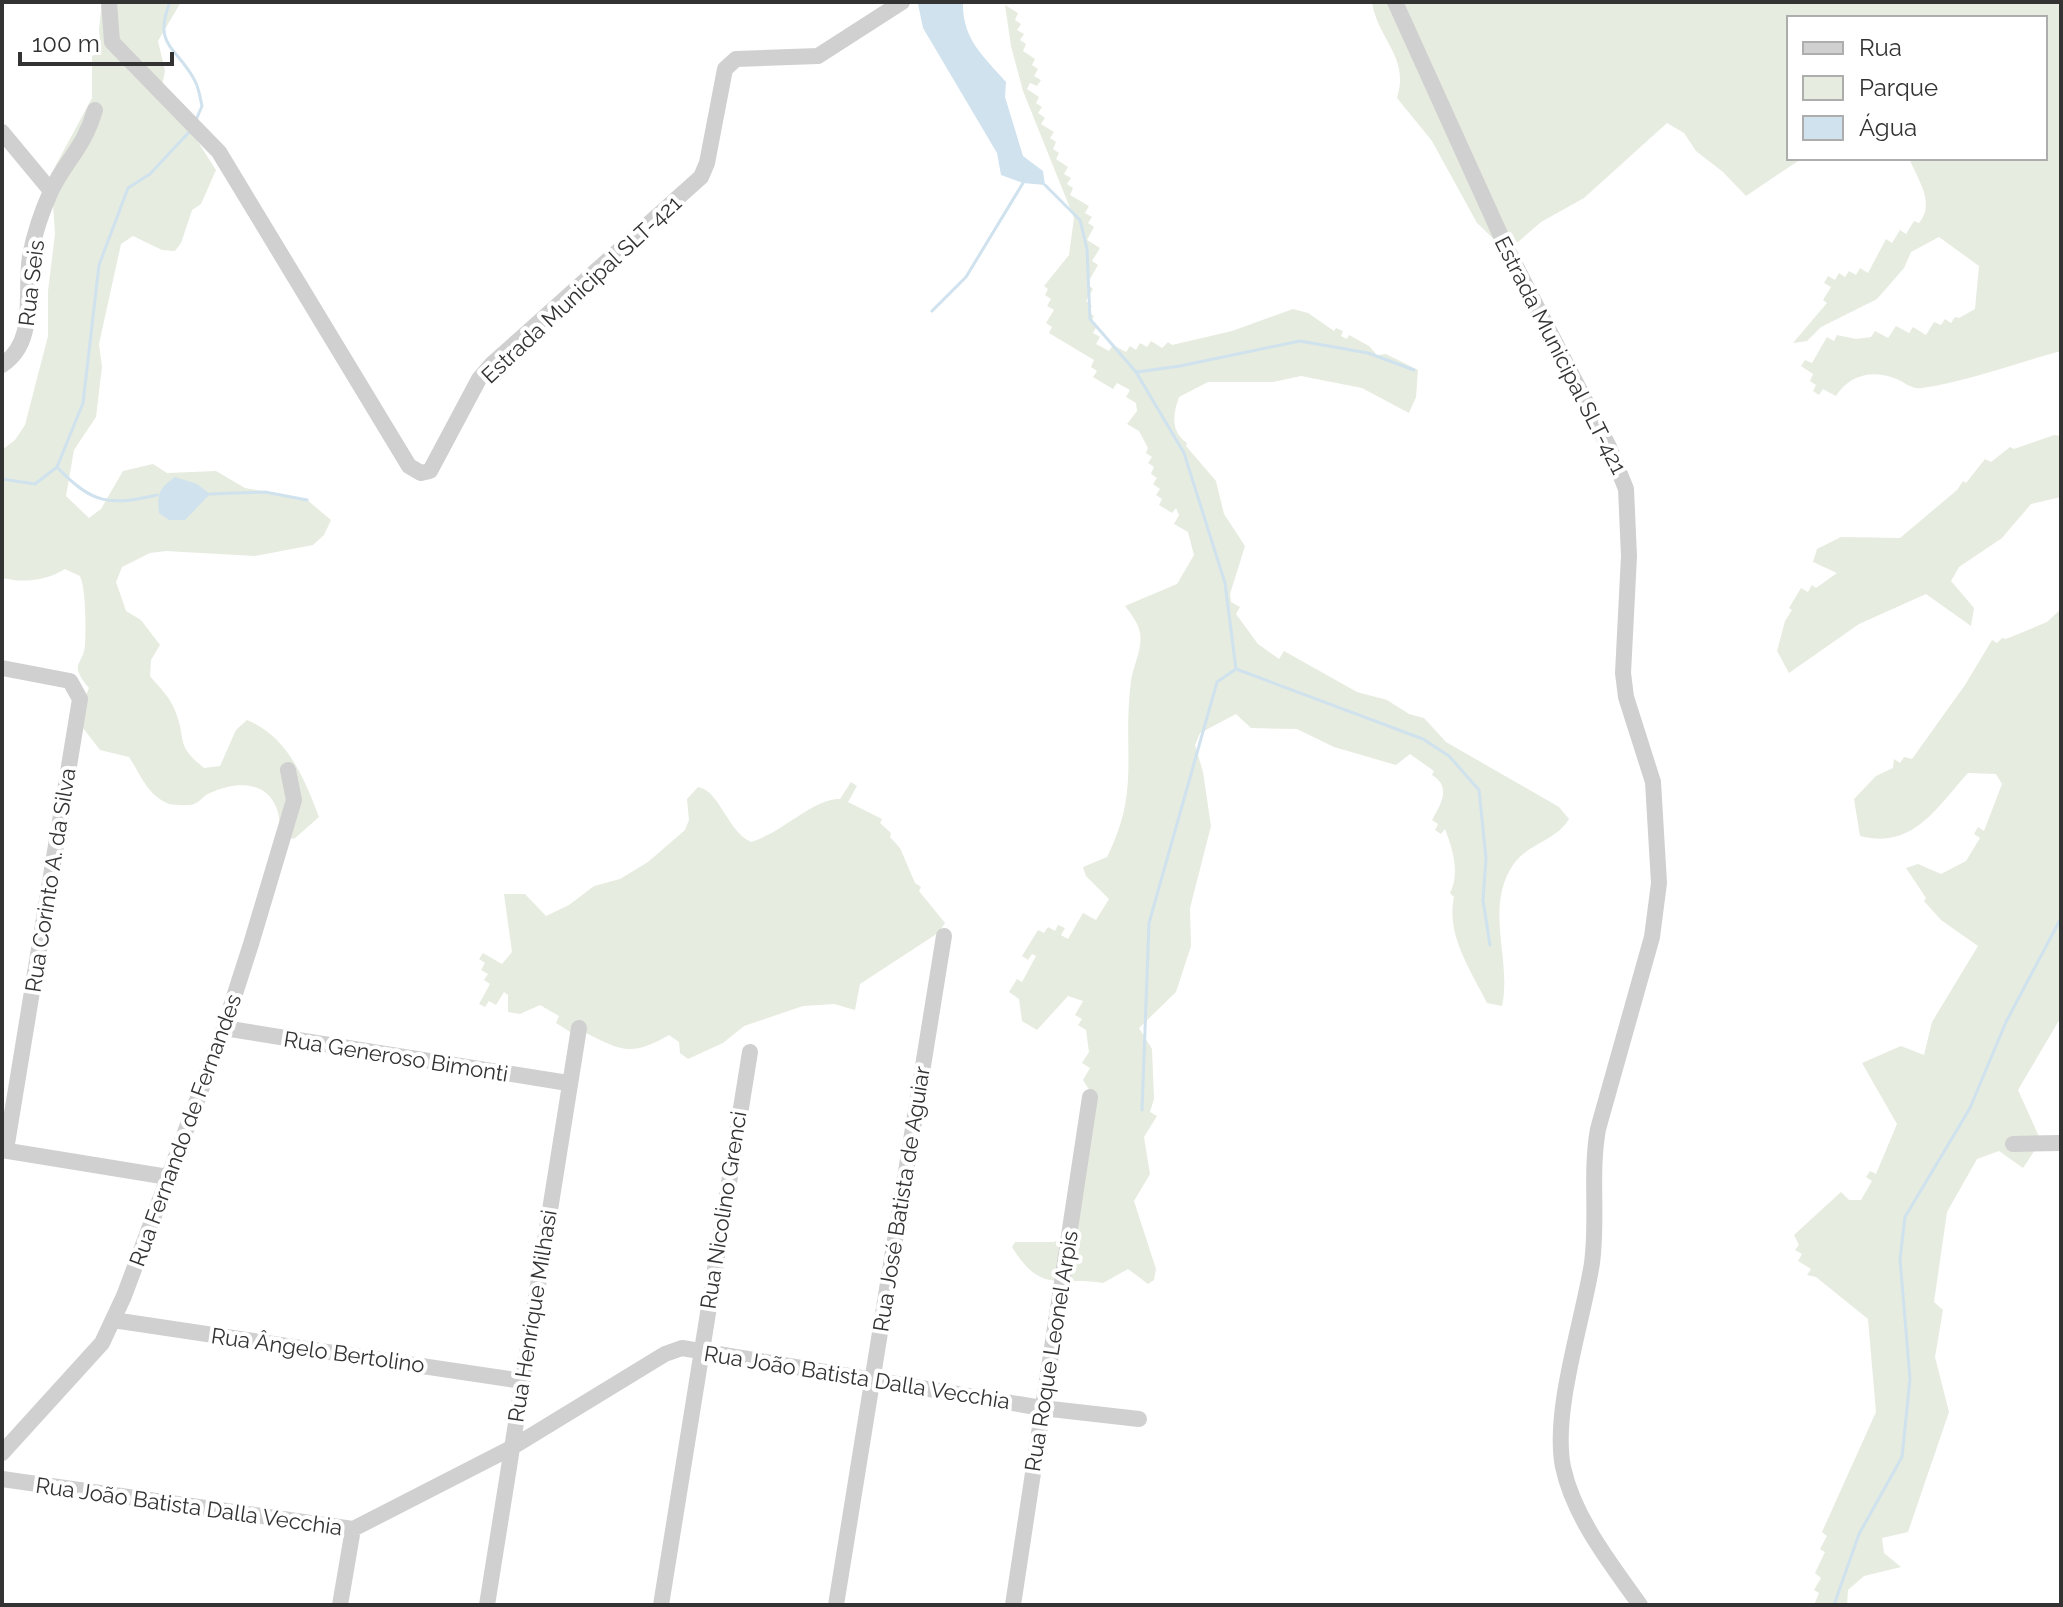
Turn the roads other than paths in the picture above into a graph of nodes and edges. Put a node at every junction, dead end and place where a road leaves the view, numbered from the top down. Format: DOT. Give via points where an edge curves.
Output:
graph roads {
  1 [pos="109,2"];
  2 [pos="902,2"];
  3 [pos="1395,2"];
  4 [pos="95,110"];
  5 [pos="2,132"];
  6 [pos="51,191"];
  7 [pos="2,365"];
  8 [pos="2,668"];
  9 [pos="288,770"];
  10 [pos="944,936"];
  11 [pos="224,1028"];
  12 [pos="579,1028"];
  13 [pos="750,1052"];
  14 [pos="568,1083"];
  15 [pos="1090,1097"];
  16 [pos="2061,1143"];
  17 [pos="2013,1144"];
  18 [pos="4,1150"];
  19 [pos="168,1177"];
  20 [pos="113,1320"];
  21 [pos="700,1351"];
  22 [pos="872,1378"];
  23 [pos="522,1381"];
  24 [pos="1042,1408"];
  25 [pos="1139,1419"];
  26 [pos="511,1448"];
  27 [pos="2,1453"];
  28 [pos="2,1479"];
  29 [pos="353,1529"];
  30 [pos="340,1605"];
  31 [pos="487,1605"];
  32 [pos="661,1605"];
  33 [pos="836,1605"];
  34 [pos="1013,1605"];
  35 [pos="1640,1605"];
  1 -- 2 [label="street, Estrada Municipal SLT-421" via="112,42 219,152 409,466 421,473 430,471 492,364 701,177 729,63 818,56"];
  3 -- 35 [label="street, Estrada Municipal SLT-421" via="1505,245 1626,489 1629,556 1623,673 1653,782 1659,883 1652,937 1592,1160 1593,1248 1561,1447 1576,1503"];
  4 -- 6 [label="street, Rua Seis" via="88,136"];
  5 -- 6 [label="street"];
  6 -- 7 [label="street, Rua Seis" via="30,258 24,340"];
  8 -- 18 [label="street, Rua Corinto A. da Silva" via="70,681 80,699"];
  9 -- 11 [label="street, Rua Fernando de Fernandes" via="294,800"];
  10 -- 22 [label="street, Rua José Batista de Aguiar"];
  11 -- 14 [label="street, Rua Generoso Bimonti"];
  11 -- 19 [label="street, Rua Fernando de Fernandes"];
  12 -- 14 [label="street, Rua Henrique Milhasi"];
  13 -- 21 [label="street, Rua Nicolino Grenci"];
  14 -- 23 [label="street, Rua Henrique Milhasi"];
  15 -- 24 [label="street, Rua Roque Leonel Arpis"];
  16 -- 17 [label="street"];
  18 -- 19 [label="street"];
  19 -- 20 [label="street, Rua Fernando de Fernandes"];
  20 -- 23 [label="street, Rua Ângelo Bertolino"];
  20 -- 27 [label="street, Rua Fernando de Fernandes" via="102,1343"];
  21 -- 22 [label="street, Rua João Batista Dalla Vecchia"];
  21 -- 26 [label="street, Rua João Batista Dalla Vecchia" via="682,1348 665,1354"];
  21 -- 32 [label="street, Rua Nicolino Grenci"];
  22 -- 24 [label="street, Rua João Batista Dalla Vecchia"];
  22 -- 33 [label="street, Rua José Batista de Aguiar"];
  23 -- 26 [label="street, Rua Henrique Milhasi"];
  24 -- 25 [label="street, Rua João Batista Dalla Vecchia"];
  24 -- 34 [label="street, Rua Roque Leonel Arpis"];
  26 -- 29 [label="street, Rua João Batista Dalla Vecchia"];
  26 -- 31 [label="street, Rua Henrique Milhasi"];
  28 -- 29 [label="street, Rua João Batista Dalla Vecchia"];
  29 -- 30 [label="street"];
}
